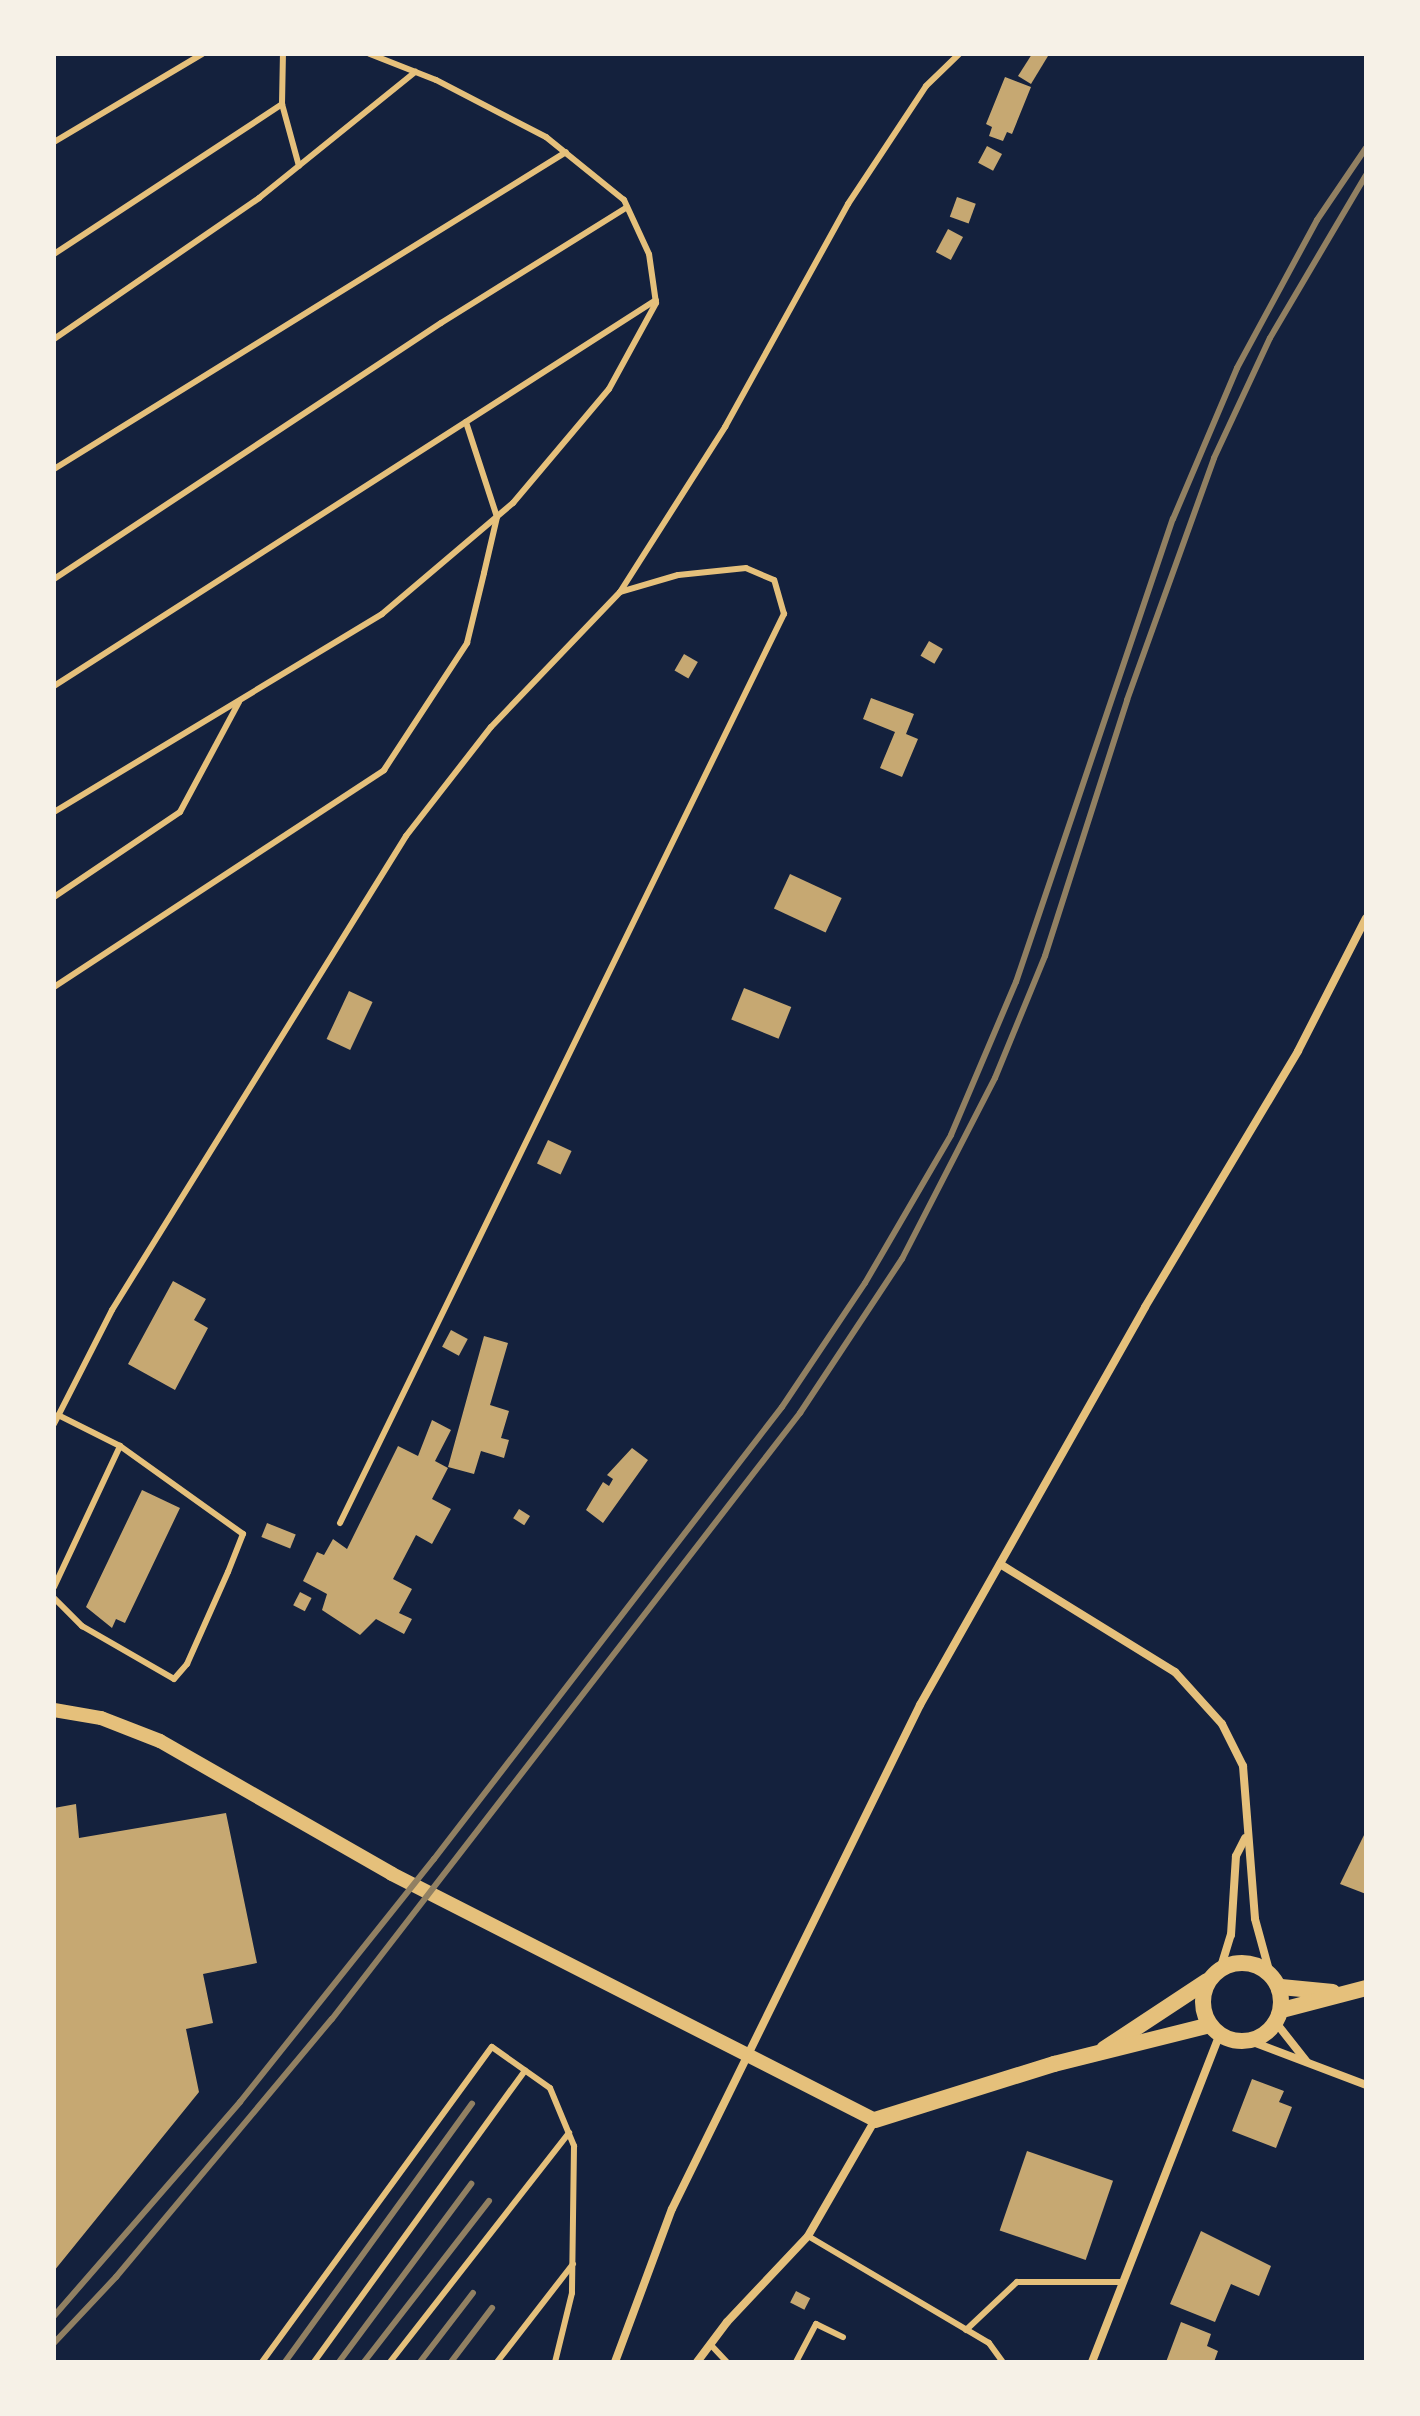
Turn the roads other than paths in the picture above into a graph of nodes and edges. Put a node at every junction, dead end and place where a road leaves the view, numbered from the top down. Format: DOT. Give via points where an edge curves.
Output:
graph roads {
  1 [pos="202,54"];
  2 [pos="283,54"];
  3 [pos="370,54"];
  4 [pos="959,54"];
  5 [pos="415,72"];
  6 [pos="282,104"];
  7 [pos="54,142"];
  8 [pos="566,152"];
  9 [pos="299,166"];
  10 [pos="627,207"];
  11 [pos="54,254"];
  12 [pos="656,300"];
  13 [pos="54,339"];
  14 [pos="466,422"];
  15 [pos="54,469"];
  16 [pos="497,517"];
  17 [pos="54,579"];
  18 [pos="620,592"];
  19 [pos="54,686"];
  20 [pos="240,700"];
  21 [pos="54,812"];
  22 [pos="54,897"];
  23 [pos="1366,918"];
  24 [pos="54,987"];
  25 [pos="58,1415"];
  26 [pos="54,1424"];
  27 [pos="120,1446"];
  28 [pos="340,1523"];
  29 [pos="1000,1564"];
  30 [pos="54,1587"];
  31 [pos="54,1598"];
  32 [pos="54,1710"];
  33 [pos="1246,1837"];
  34 [pos="1213,1976"];
  35 [pos="1276,1981"];
  36 [pos="1366,1988"];
  37 [pos="1346,1993"];
  38 [pos="1280,2017"];
  39 [pos="1215,2029"];
  40 [pos="1245,2039"];
  41 [pos="1100,2053"];
  42 [pos="1307,2062"];
  43 [pos="525,2070"];
  44 [pos="1366,2085"];
  45 [pos="875,2120"];
  46 [pos="569,2133"];
  47 [pos="808,2236"];
  48 [pos="574,2263"];
  49 [pos="1123,2282"];
  50 [pos="966,2330"];
  51 [pos="843,2337"];
  52 [pos="710,2344"];
  53 [pos="262,2362"];
  54 [pos="314,2362"];
  55 [pos="390,2362"];
  56 [pos="497,2362"];
  57 [pos="555,2362"];
  58 [pos="615,2362"];
  59 [pos="697,2362"];
  60 [pos="727,2362"];
  61 [pos="796,2362"];
  62 [pos="1003,2362"];
  63 [pos="1092,2362"];
  1 -- 7 [label="lane"];
  2 -- 6 [label="lane"];
  3 -- 5 [label="lane"];
  4 -- 18 [label="lane" via="926,86 848,204 725,427"];
  5 -- 8 [label="lane" via="534,130"];
  5 -- 9 [label="lane"];
  6 -- 9 [label="lane"];
  6 -- 11 [label="lane"];
  8 -- 10 [label="lane"];
  8 -- 15 [label="lane"];
  9 -- 13 [label="lane"];
  10 -- 12 [label="lane" via="649,254"];
  10 -- 17 [label="lane"];
  12 -- 14 [label="lane"];
  12 -- 16 [label="lane" via="609,389"];
  14 -- 16 [label="lane"];
  14 -- 19 [label="lane"];
  16 -- 20 [label="lane" via="382,614"];
  16 -- 24 [label="lane" via="467,643 384,770"];
  18 -- 25 [label="lane" via="491,727 406,836 112,1310"];
  18 -- 28 [label="lane" via="678,575 746,568 774,580 784,614"];
  20 -- 21 [label="lane"];
  20 -- 22 [label="lane" via="180,812"];
  23 -- 29 [label="street" via="1298,1051"];
  25 -- 26 [label="lane"];
  25 -- 27 [label="lane"];
  27 -- 30 [label="lane"];
  27 -- 31 [label="lane" via="243,1534 228,1572 187,1664 174,1679 82,1626"];
  29 -- 33 [label="street" via="1175,1672 1222,1724 1243,1766"];
  29 -- 58 [label="street" via="920,1705 672,2209"];
  32 -- 45 [label="street" via="101,1718 160,1741 392,1874"];
  33 -- 34 [label="street" via="1236,1856 1231,1935"];
  33 -- 35 [label="street" via="1260,1950"];
  34 -- 35 [label="main road" via="1250,1967"];
  34 -- 39 [label="main road" via="1201,2003"];
  34 -- 41 [label="main road"];
  35 -- 37 [label="main road"];
  35 -- 38 [label="main road"];
  36 -- 37 [label="main road"];
  37 -- 38 [label="main road"];
  38 -- 40 [label="main road"];
  38 -- 42 [label="street"];
  39 -- 40 [label="main road"];
  39 -- 41 [label="main road"];
  39 -- 49 [label="street"];
  40 -- 42 [label="street"];
  41 -- 45 [label="main road"];
  42 -- 44 [label="street"];
  43 -- 46 [label="lane" via="550,2088"];
  43 -- 53 [label="lane" via="492,2047"];
  43 -- 54 [label="lane"];
  45 -- 47 [label="street"];
  46 -- 48 [label="lane" via="574,2146"];
  46 -- 55 [label="lane"];
  47 -- 50 [label="lane"];
  47 -- 52 [label="street"];
  48 -- 56 [label="lane"];
  48 -- 57 [label="lane"];
  49 -- 50 [label="lane" via="1017,2282"];
  49 -- 63 [label="street"];
  50 -- 62 [label="lane" via="989,2343"];
  51 -- 61 [label="lane" via="816,2324"];
  52 -- 59 [label="street"];
  52 -- 60 [label="lane"];
}
